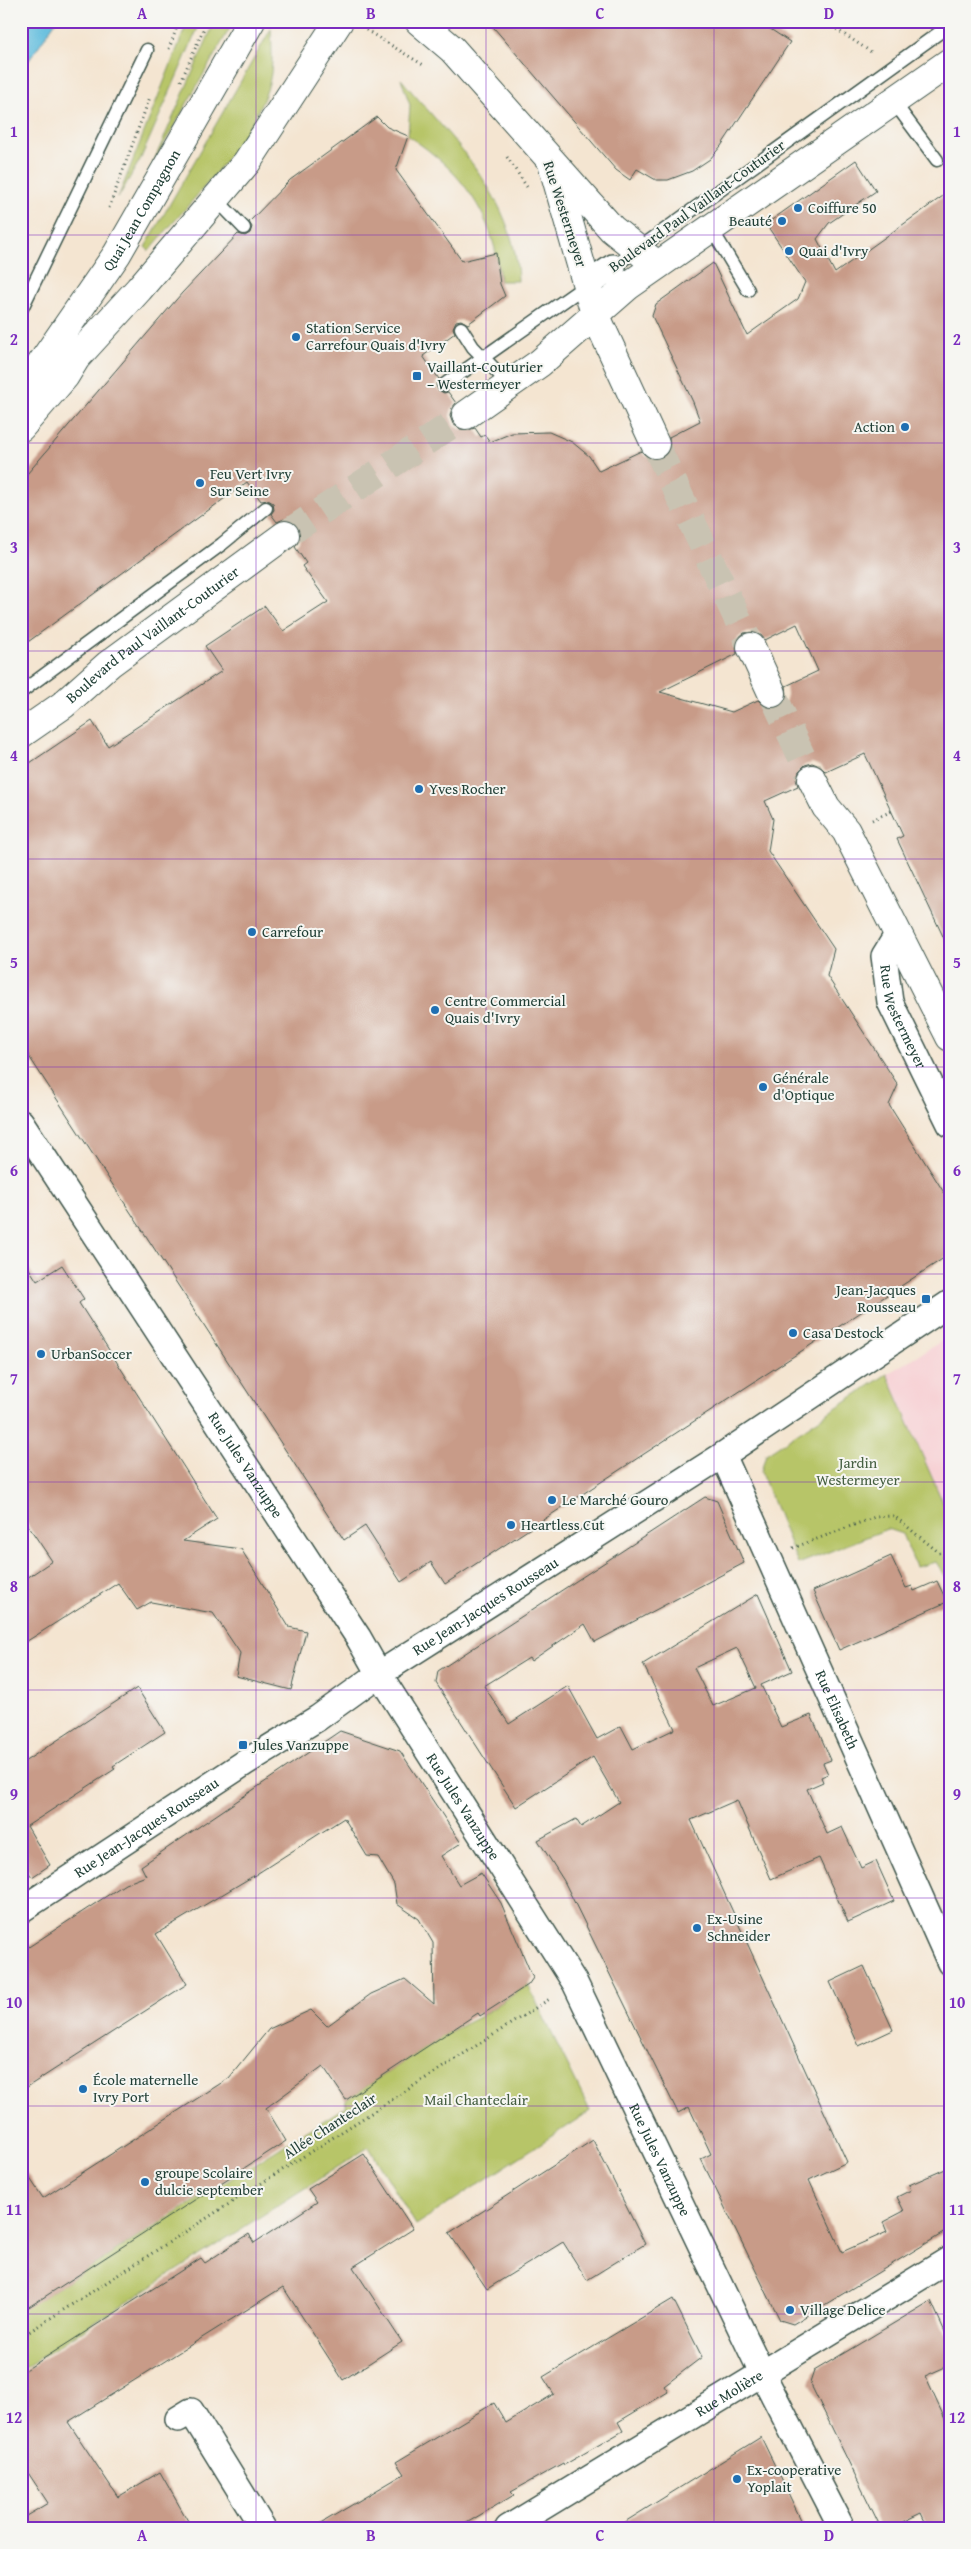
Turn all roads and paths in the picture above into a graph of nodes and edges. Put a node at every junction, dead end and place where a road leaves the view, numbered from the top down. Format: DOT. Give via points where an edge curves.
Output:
graph roads {
  1 [pos="179,21"];
  2 [pos="251,21"];
  3 [pos="419,21"];
  4 [pos="824,21"];
  5 [pos="352,25"];
  6 [pos="950,25"];
  7 [pos="147,50"];
  8 [pos="166,57"];
  9 [pos="950,62"];
  10 [pos="893,66"];
  11 [pos="429,68"];
  12 [pos="152,92"];
  13 [pos="892,101"];
  14 [pos="502,150"];
  15 [pos="937,160"];
  16 [pos="551,161"];
  17 [pos="530,194"];
  18 [pos="216,199"];
  19 [pos="106,217"];
  20 [pos="244,228"];
  21 [pos="711,228"];
  22 [pos="648,257"];
  23 [pos="613,267"];
  24 [pos="588,284"];
  25 [pos="748,290"];
  26 [pos="21,310"];
  27 [pos="120,310"];
  28 [pos="78,313"];
  29 [pos="595,314"];
  30 [pos="461,328"];
  31 [pos="76,358"];
  32 [pos="484,359"];
  33 [pos="509,384"];
  34 [pos="444,386"];
  35 [pos="21,393"];
  36 [pos="466,415"];
  37 [pos="21,426"];
  38 [pos="655,444"];
  39 [pos="266,508"];
  40 [pos="286,535"];
  41 [pos="750,647"];
  42 [pos="21,692"];
  43 [pos="772,693"];
  44 [pos="21,734"];
  45 [pos="812,779"];
  46 [pos="896,936"];
  47 [pos="950,1037"];
  48 [pos="21,1122"];
  49 [pos="950,1124"];
  50 [pos="950,1303"];
  51 [pos="723,1455"];
  52 [pos="769,1557"];
  53 [pos="950,1564"];
  54 [pos="379,1674"];
  55 [pos="21,1910"];
  56 [pos="950,1963"];
  57 [pos="575,1983"];
  58 [pos="950,2259"];
  59 [pos="21,2337"];
  60 [pos="762,2373"];
  61 [pos="178,2419"];
  62 [pos="250,2521"];
  63 [pos="508,2528"];
  64 [pos="842,2528"];
  1 -- 8 [label="path"];
  2 -- 28 [label="main road, Quai Jean Compagnon" via="117,254"];
  3 -- 16 [label="main road, Rue Westermeyer" via="452,49"];
  4 -- 10 [label="path"];
  5 -- 11 [label="path"];
  5 -- 18 [label="main road"];
  6 -- 10 [label="lane, Boulevard Paul Vaillant-Couturier"];
  7 -- 26 [label="lane"];
  9 -- 13 [label="main road, Boulevard Paul Vaillant-Couturier"];
  10 -- 22 [label="lane, Boulevard Paul Vaillant-Couturier"];
  12 -- 19 [label="path"];
  13 -- 15 [label="lane"];
  13 -- 21 [label="main road, Boulevard Paul Vaillant-Couturier"];
  14 -- 17 [label="path, Rue Westermeyer"];
  16 -- 22 [label="main road" via="612,229"];
  16 -- 24 [label="main road, Rue Westermeyer"];
  18 -- 20 [label="lane"];
  18 -- 27 [label="main road"];
  21 -- 22 [label="main road, Boulevard Paul Vaillant-Couturier"];
  21 -- 25 [label="lane"];
  22 -- 23 [label="lane, Boulevard Paul Vaillant-Couturier"];
  22 -- 29 [label="main road, Boulevard Paul Vaillant-Couturier" via="628,286"];
  23 -- 24 [label="street, Boulevard Paul Vaillant-Couturier"];
  24 -- 29 [label="main road, Rue Westermeyer"];
  24 -- 32 [label="lane, Boulevard Paul Vaillant-Couturier"];
  27 -- 28 [label="main road"];
  27 -- 31 [label="main road"];
  28 -- 31 [label="main road"];
  28 -- 35 [label="main road, Quai Jean Compagnon"];
  29 -- 33 [label="main road, Boulevard Paul Vaillant-Couturier" via="540,363"];
  29 -- 38 [label="main road, Rue Westermeyer"];
  30 -- 32 [label="lane"];
  31 -- 37 [label="main road" via="65,376"];
  32 -- 33 [label="lane"];
  32 -- 34 [label="lane, Boulevard Paul Vaillant-Couturier"];
  33 -- 36 [label="main road, Boulevard Paul Vaillant-Couturier"];
  39 -- 42 [label="lane, Boulevard Paul Vaillant-Couturier"];
  40 -- 44 [label="main road, Boulevard Paul Vaillant-Couturier" via="109,664 63,705"];
  41 -- 43 [label="main road"];
  45 -- 46 [label="main road, Rue Westermeyer" via="826,807 846,831"];
  46 -- 47 [label="main road, Rue Westermeyer"];
  46 -- 49 [label="street, Rue Westermeyer" via="884,956 890,1002"];
  48 -- 54 [label="street, Rue Jules Vanzuppe" via="332,1595"];
  50 -- 51 [label="street, Rue Jean-Jacques Rousseau"];
  51 -- 52 [label="street, Rue Elisabeth"];
  51 -- 54 [label="street, Rue Jean-Jacques Rousseau"];
  52 -- 53 [label="path" via="875,1517 894,1516"];
  52 -- 56 [label="street, Rue Elisabeth"];
  54 -- 55 [label="street, Rue Jean-Jacques Rousseau" via="318,1718"];
  54 -- 57 [label="street, Rue Jules Vanzuppe"];
  57 -- 59 [label="path, Allée Chanteclair"];
  57 -- 60 [label="street, Rue Jules Vanzuppe"];
  58 -- 60 [label="street, Rue Molière"];
  60 -- 63 [label="street, Rue Molière"];
  60 -- 64 [label="street, Rue Jules Vanzuppe"];
  61 -- 62 [label="street" via="191,2411"];
}
